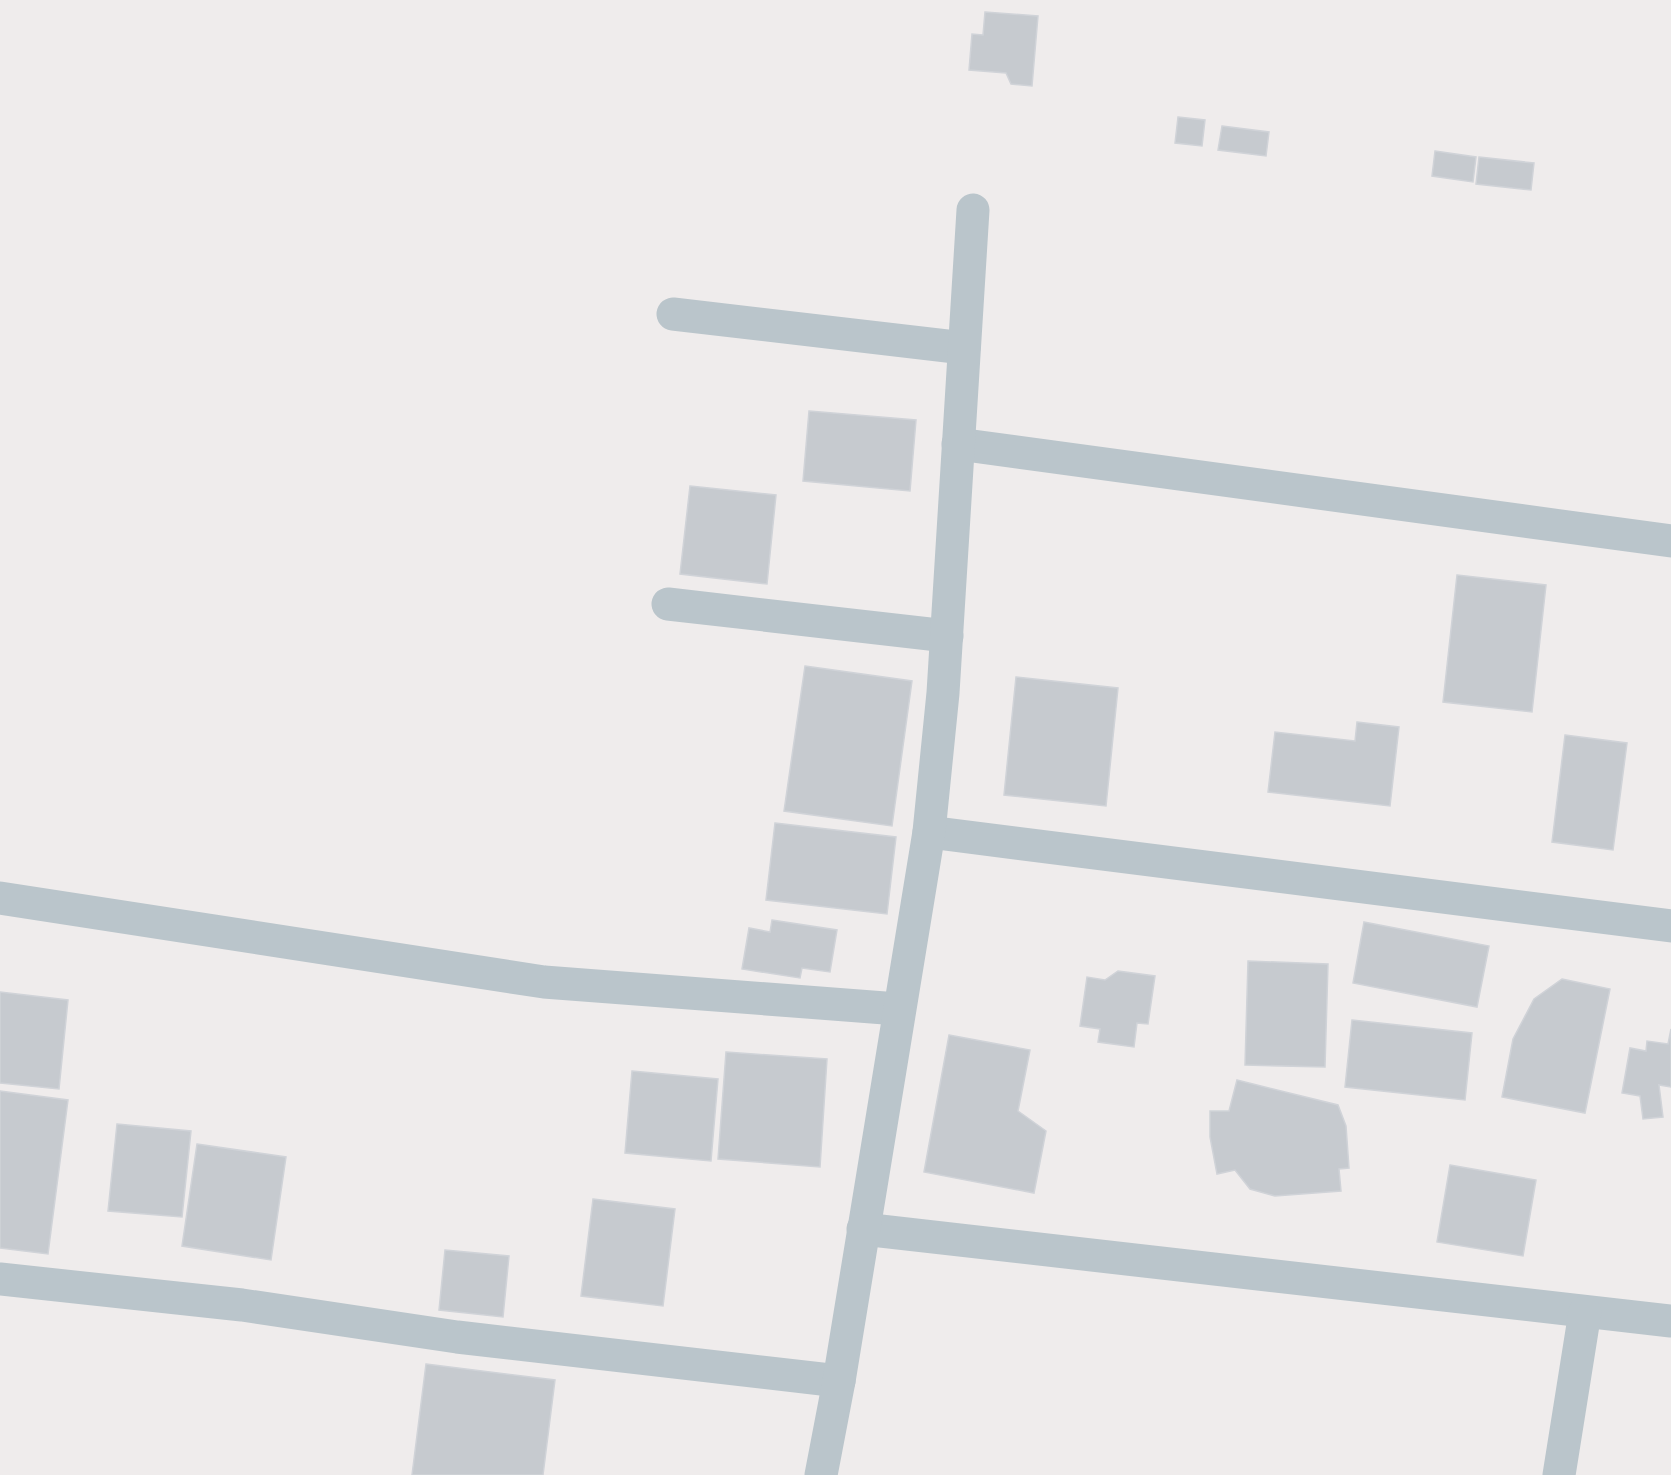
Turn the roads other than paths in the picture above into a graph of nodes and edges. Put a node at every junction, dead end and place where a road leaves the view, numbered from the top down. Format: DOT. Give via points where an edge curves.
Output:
graph roads {
  1 [pos="973,210"];
  2 [pos="673,314"];
  3 [pos="964,348"];
  4 [pos="958,444"];
  5 [pos="1671,540"];
  6 [pos="669,604"];
  7 [pos="947,636"];
  8 [pos="929,832"];
  9 [pos="0,898"];
  10 [pos="1671,926"];
  11 [pos="898,1009"];
  12 [pos="863,1229"];
  13 [pos="0,1279"];
  14 [pos="1585,1312"];
  15 [pos="1671,1322"];
  16 [pos="839,1382"];
  17 [pos="821,1475"];
  18 [pos="1559,1475"];
  1 -- 3 [label="street"];
  2 -- 3 [label="street"];
  3 -- 4 [label="street"];
  4 -- 5 [label="street"];
  4 -- 7 [label="street"];
  6 -- 7 [label="street"];
  7 -- 8 [label="street"];
  8 -- 10 [label="street"];
  8 -- 11 [label="street"];
  9 -- 11 [label="street" via="544,982"];
  11 -- 12 [label="street"];
  12 -- 14 [label="street"];
  12 -- 16 [label="street"];
  13 -- 16 [label="street" via="242,1305 457,1336"];
  14 -- 15 [label="street"];
  14 -- 18 [label="street"];
  16 -- 17 [label="street"];
}
